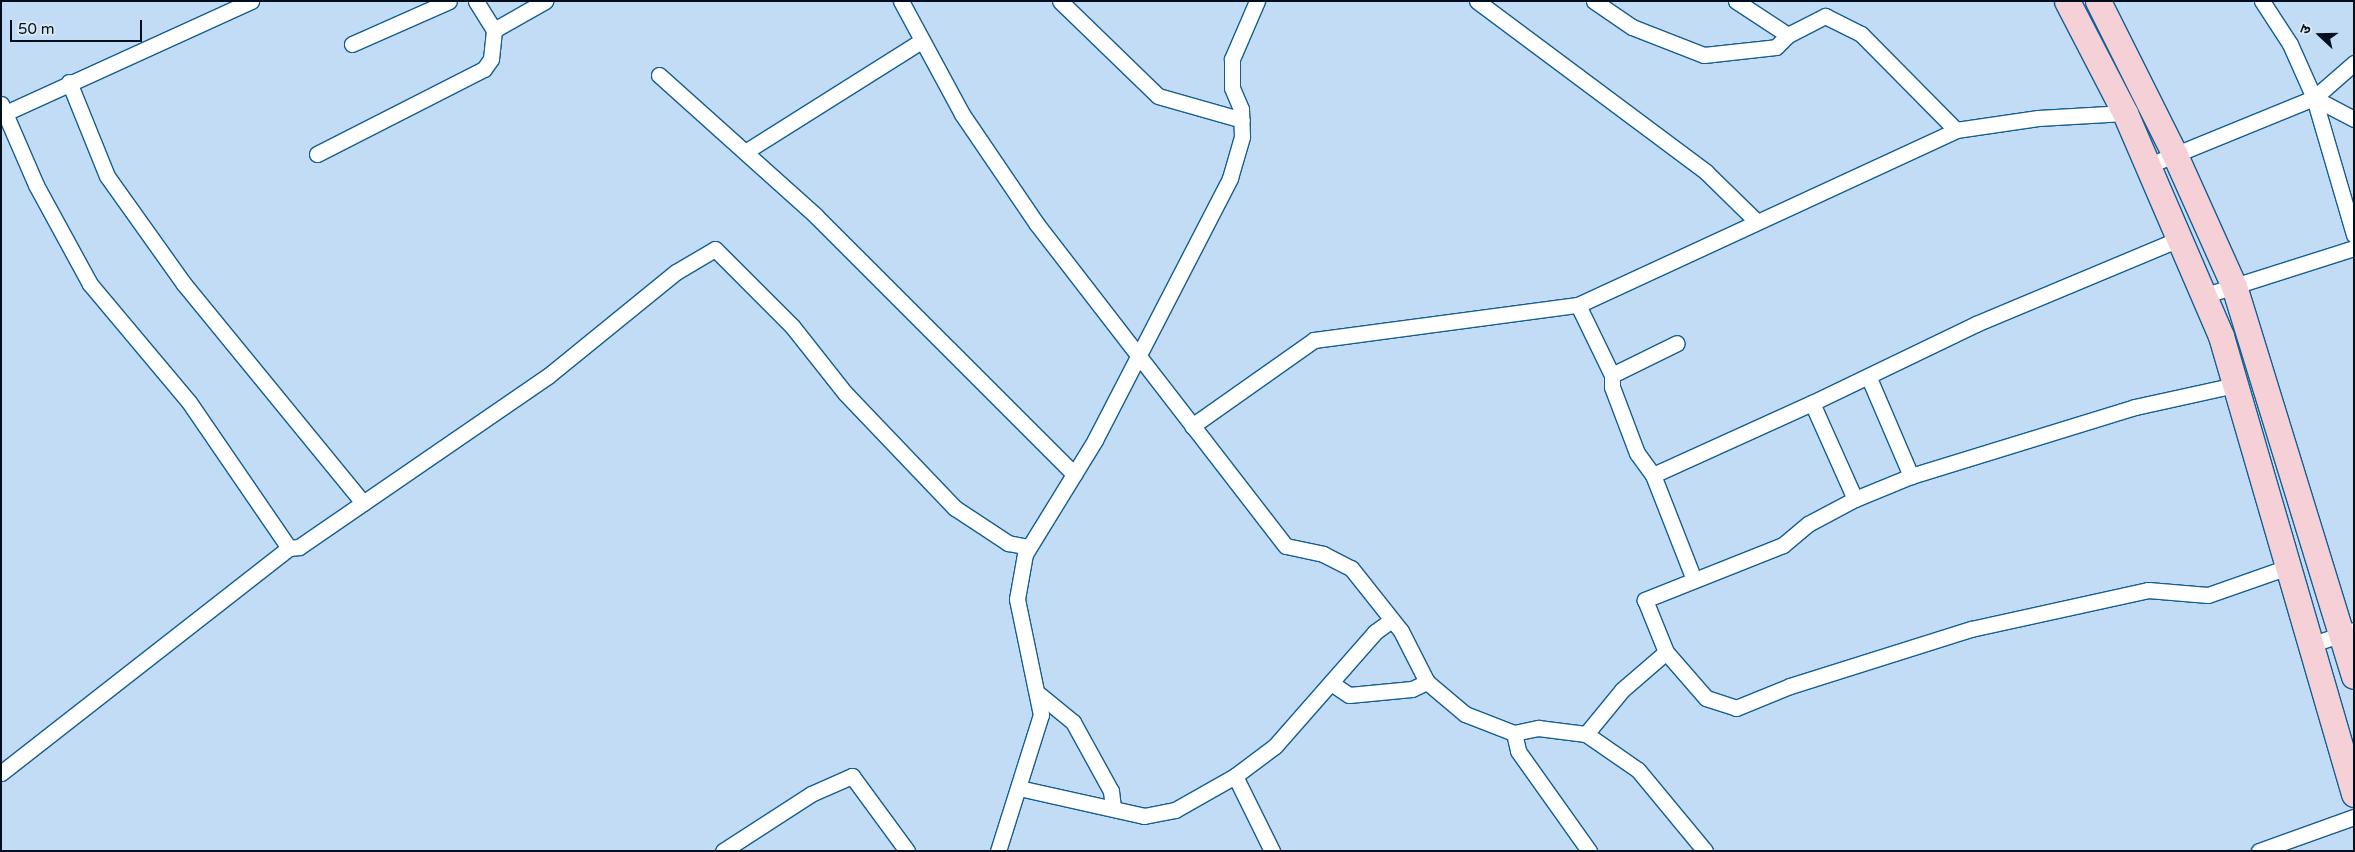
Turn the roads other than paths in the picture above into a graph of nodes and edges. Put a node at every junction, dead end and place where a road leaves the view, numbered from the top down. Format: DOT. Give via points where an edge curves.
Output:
graph roads {
  1 [pos="251,1"];
  2 [pos="449,1"];
  3 [pos="476,1"];
  4 [pos="545,1"];
  5 [pos="902,1"];
  6 [pos="1060,1"];
  7 [pos="1477,1"];
  8 [pos="1594,1"];
  9 [pos="1736,1"];
  10 [pos="2067,1"];
  11 [pos="2098,1"];
  12 [pos="2262,1"];
  13 [pos="1252,4"];
  14 [pos="494,30"];
  15 [pos="1788,35"];
  16 [pos="921,41"];
  17 [pos="352,44"];
  18 [pos="2354,63"];
  19 [pos="659,75"];
  20 [pos="69,82"];
  21 [pos="2314,98"];
  22 [pos="3,110"];
  23 [pos="2125,113"];
  24 [pos="2354,118"];
  25 [pos="1242,120"];
  26 [pos="1956,130"];
  27 [pos="745,152"];
  28 [pos="317,154"];
  29 [pos="2175,155"];
  30 [pos="2148,166"];
  31 [pos="1757,222"];
  32 [pos="2354,235"];
  33 [pos="2179,239"];
  34 [pos="2354,248"];
  35 [pos="2234,286"];
  36 [pos="2203,296"];
  37 [pos="1578,306"];
  38 [pos="1677,344"];
  39 [pos="1138,356"];
  40 [pos="1612,375"];
  41 [pos="1869,378"];
  42 [pos="2235,386"];
  43 [pos="1812,403"];
  44 [pos="1192,426"];
  45 [pos="1074,474"];
  46 [pos="1652,474"];
  47 [pos="1911,476"];
  48 [pos="1855,499"];
  49 [pos="363,503"];
  50 [pos="1029,547"];
  51 [pos="289,548"];
  52 [pos="2288,568"];
  53 [pos="1693,577"];
  54 [pos="1390,621"];
  55 [pos="2348,632"];
  56 [pos="2310,645"];
  57 [pos="1666,652"];
  58 [pos="2354,676"];
  59 [pos="1427,682"];
  60 [pos="1334,684"];
  61 [pos="1040,695"];
  62 [pos="1514,732"];
  63 [pos="1586,734"];
  64 [pos="1,773"];
  65 [pos="1235,776"];
  66 [pos="1019,788"];
  67 [pos="2354,794"];
  68 [pos="1113,808"];
  69 [pos="2354,817"];
  70 [pos="724,851"];
  71 [pos="907,851"];
  72 [pos="998,851"];
  73 [pos="1272,851"];
  74 [pos="1589,851"];
  75 [pos="1705,851"];
  76 [pos="2259,851"];
  1 -- 20 [label="street"];
  2 -- 17 [label="street"];
  3 -- 14 [label="street"];
  4 -- 14 [label="street"];
  5 -- 16 [label="street"];
  6 -- 25 [label="street" via="1158,96"];
  7 -- 31 [label="street" via="1706,172"];
  8 -- 15 [label="street" via="1632,27 1704,55 1776,48"];
  9 -- 15 [label="street"];
  10 -- 23 [label="highway"];
  11 -- 29 [label="highway"];
  12 -- 21 [label="street" via="2290,44"];
  13 -- 25 [label="street" via="1231,74"];
  14 -- 28 [label="street" via="490,59 484,68"];
  15 -- 26 [label="street" via="1825,16 1861,34"];
  16 -- 27 [label="street"];
  16 -- 39 [label="street" via="962,114 1036,223"];
  18 -- 21 [label="street"];
  19 -- 27 [label="street"];
  20 -- 22 [label="street"];
  20 -- 49 [label="street" via="107,176 184,284"];
  21 -- 24 [label="street"];
  21 -- 29 [label="street"];
  21 -- 32 [label="street"];
  22 -- 51 [label="street" via="36,185 90,284 189,402"];
  23 -- 26 [label="street" via="2038,118"];
  23 -- 30 [label="highway"];
  25 -- 39 [label="street" via="1239,145 1219,204 1161,304"];
  26 -- 31 [label="street"];
  27 -- 45 [label="street" via="816,216"];
  29 -- 30 [label="street"];
  29 -- 35 [label="highway"];
  30 -- 33 [label="highway"];
  31 -- 37 [label="street"];
  33 -- 36 [label="highway"];
  33 -- 41 [label="street" via="1976,324"];
  34 -- 35 [label="street"];
  35 -- 36 [label="street"];
  35 -- 55 [label="highway"];
  36 -- 42 [label="highway"];
  37 -- 40 [label="street"];
  37 -- 44 [label="street" via="1314,340"];
  38 -- 40 [label="street"];
  39 -- 44 [label="street"];
  39 -- 45 [label="street"];
  40 -- 46 [label="street" via="1612,387 1636,453"];
  41 -- 43 [label="street"];
  41 -- 47 [label="street"];
  42 -- 47 [label="street" via="2135,406"];
  42 -- 52 [label="highway"];
  43 -- 46 [label="street"];
  43 -- 48 [label="street"];
  44 -- 54 [label="street" via="1286,546 1323,554 1351,568"];
  45 -- 50 [label="street"];
  46 -- 53 [label="street"];
  47 -- 48 [label="street"];
  48 -- 53 [label="street" via="1808,524 1783,545"];
  49 -- 50 [label="street" via="548,376 676,272 715,249 792,326 845,393 956,508 1008,543"];
  49 -- 51 [label="street" via="298,547"];
  50 -- 61 [label="street" via="1017,599"];
  51 -- 64 [label="street"];
  52 -- 56 [label="highway"];
  52 -- 57 [label="street" via="2208,595 2148,590 1971,629 1736,708 1706,698"];
  53 -- 57 [label="street" via="1645,600"];
  54 -- 59 [label="street" via="1401,631"];
  54 -- 60 [label="street" via="1375,632"];
  55 -- 56 [label="street"];
  55 -- 58 [label="highway"];
  56 -- 67 [label="highway"];
  57 -- 63 [label="street" via="1622,690"];
  59 -- 60 [label="street" via="1412,689 1349,695"];
  59 -- 62 [label="street" via="1465,714"];
  60 -- 65 [label="street" via="1275,746"];
  61 -- 66 [label="street" via="1036,741"];
  61 -- 68 [label="street" via="1074,722 1110,791"];
  62 -- 63 [label="street" via="1538,728"];
  62 -- 74 [label="street" via="1518,751"];
  63 -- 75 [label="street" via="1638,770"];
  65 -- 68 [label="street" via="1175,810 1144,816"];
  65 -- 73 [label="street"];
  66 -- 68 [label="street" via="1098,809"];
  66 -- 72 [label="street"];
  69 -- 76 [label="street"];
  70 -- 71 [label="street" via="811,794 852,776"];
}
